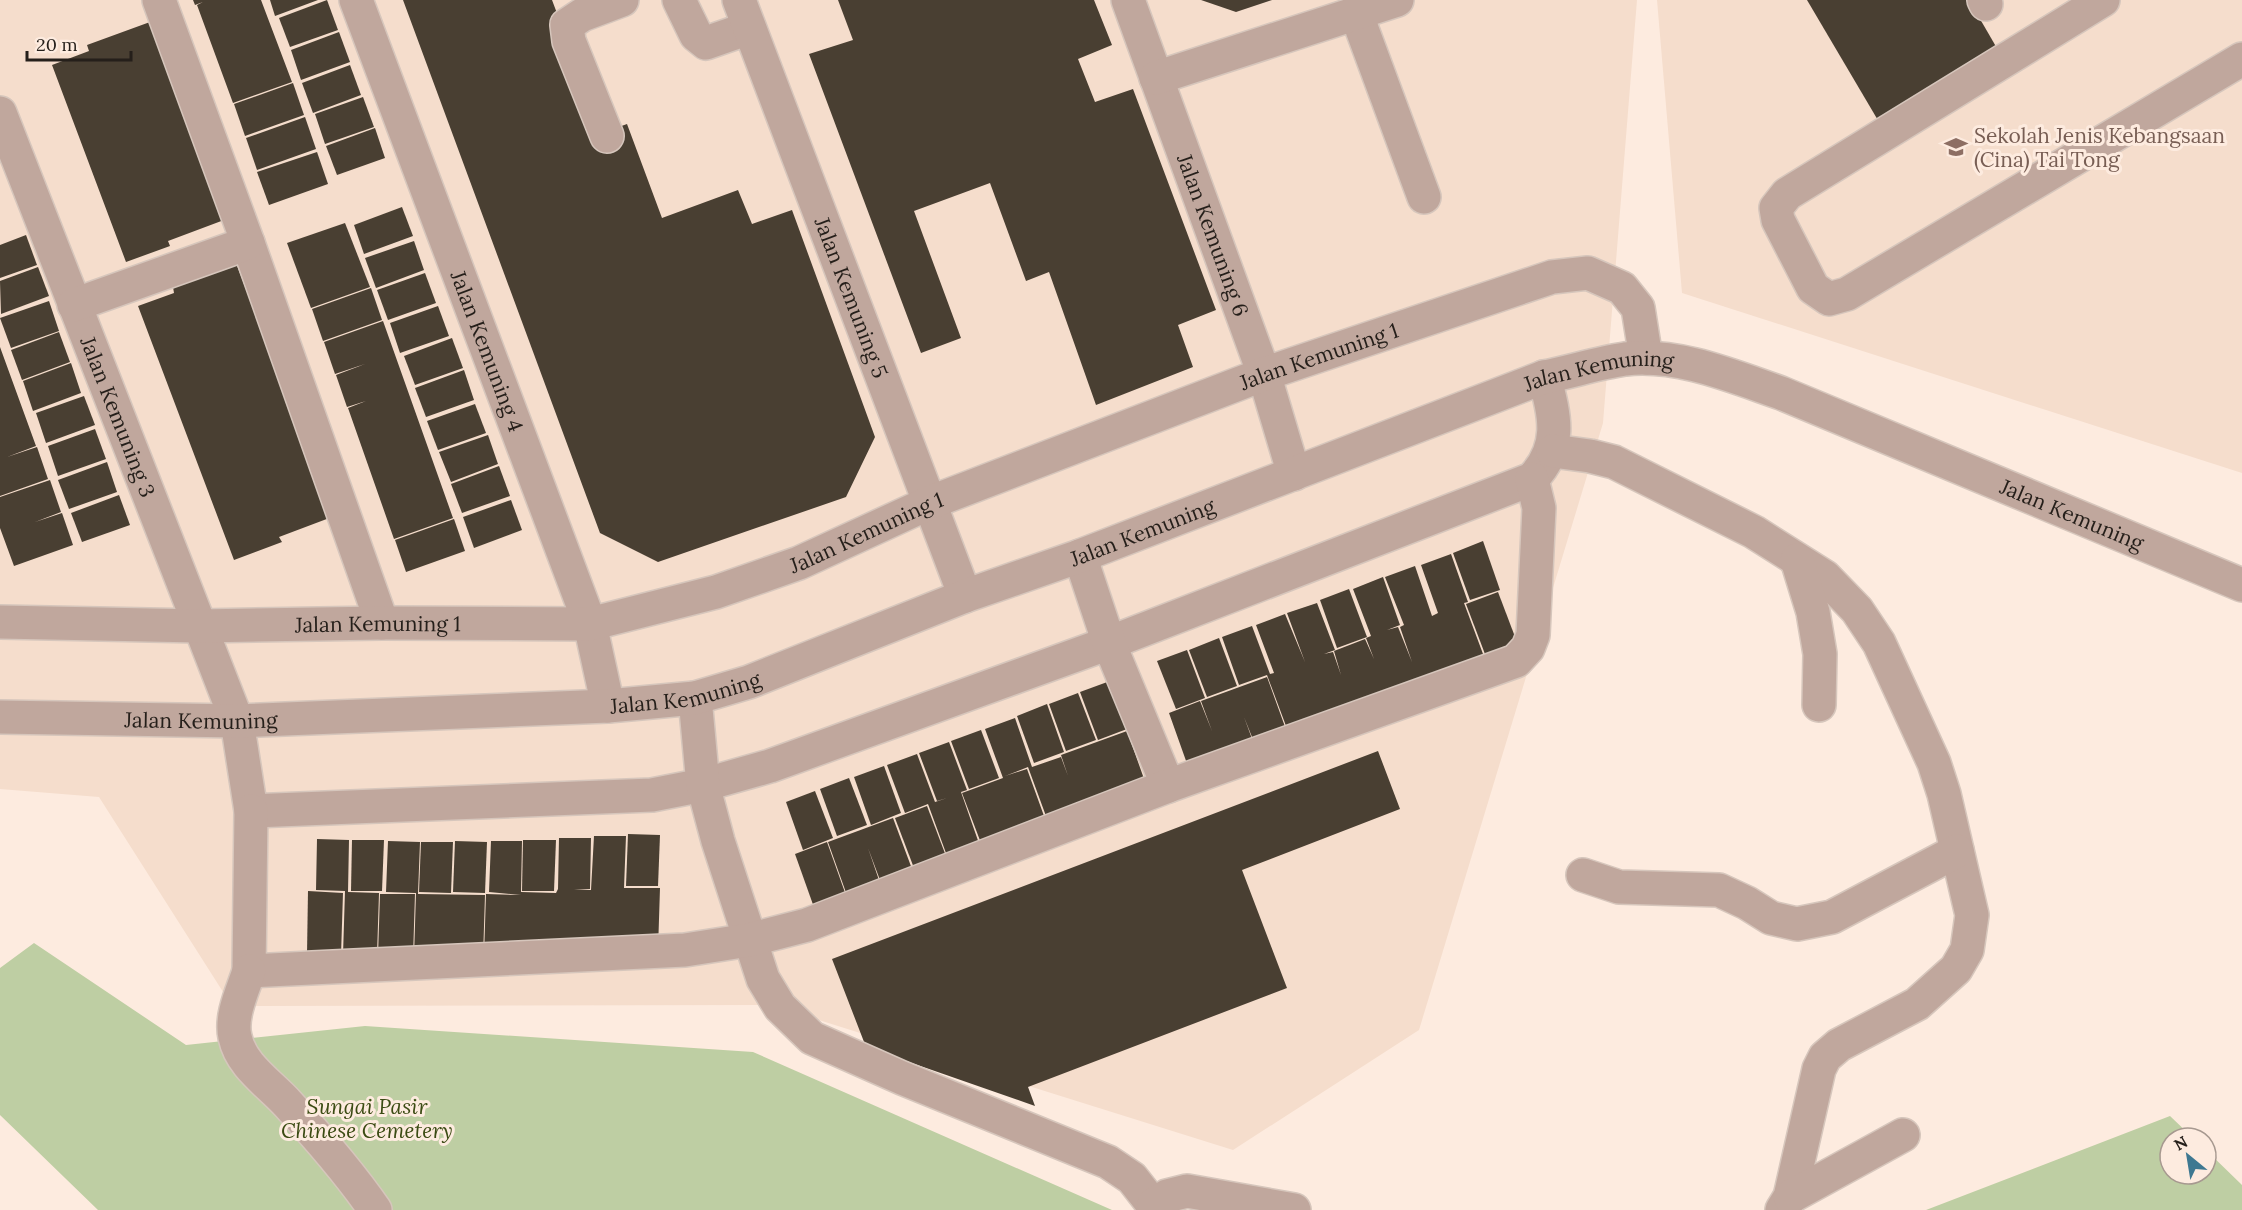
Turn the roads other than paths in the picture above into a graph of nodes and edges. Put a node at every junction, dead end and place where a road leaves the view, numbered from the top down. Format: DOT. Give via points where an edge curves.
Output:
graph roads {
  1 [pos="159,0"];
  2 [pos="356,0"];
  3 [pos="622,0"];
  4 [pos="679,0"];
  5 [pos="1128,0"];
  6 [pos="1397,0"];
  7 [pos="2103,0"];
  8 [pos="1356,13"];
  9 [pos="744,14"];
  10 [pos="2242,59"];
  11 [pos="1156,78"];
  12 [pos="0,113"];
  13 [pos="607,136"];
  14 [pos="1424,197"];
  15 [pos="248,243"];
  16 [pos="74,305"];
  17 [pos="1646,358"];
  18 [pos="1264,374"];
  19 [pos="1544,378"];
  20 [pos="1553,451"];
  21 [pos="1294,474"];
  22 [pos="1532,479"];
  23 [pos="929,503"];
  24 [pos="1080,556"];
  25 [pos="1797,560"];
  26 [pos="2242,585"];
  27 [pos="965,596"];
  28 [pos="0,622"];
  29 [pos="382,622"];
  30 [pos="590,624"];
  31 [pos="199,626"];
  32 [pos="1109,643"];
  33 [pos="695,698"];
  34 [pos="1819,705"];
  35 [pos="608,706"];
  36 [pos="0,717"];
  37 [pos="237,721"];
  38 [pos="703,785"];
  39 [pos="1168,786"];
  40 [pos="251,811"];
  41 [pos="1957,851"];
  42 [pos="1583,875"];
  43 [pos="749,940"];
  44 [pos="249,971"];
  45 [pos="1903,1135"];
  46 [pos="1786,1203"];
  47 [pos="1156,1207"];
  48 [pos="375,1210"];
  49 [pos="1294,1210"];
  1 -- 15 [label="street"];
  2 -- 30 [label="street, Jalan Kemuning 4"];
  3 -- 13 [label="street" via="567,25 569,41"];
  4 -- 9 [label="street" via="696,35 706,43"];
  5 -- 11 [label="street, Jalan Kemuning 6"];
  6 -- 8 [label="street"];
  7 -- 10 [label="street" via="1787,194 1776,208 1778,220 1813,288 1829,299 1847,294"];
  8 -- 11 [label="street"];
  8 -- 14 [label="street"];
  9 -- 23 [label="street, Jalan Kemuning 5"];
  11 -- 18 [label="street, Jalan Kemuning 6"];
  12 -- 16 [label="street, Jalan Kemuning 3"];
  15 -- 16 [label="street"];
  15 -- 29 [label="street"];
  16 -- 31 [label="street, Jalan Kemuning 3"];
  17 -- 18 [label="street, Jalan Kemuning 1" via="1638,308 1622,288 1588,273 1552,277"];
  17 -- 19 [label="street, Jalan Kemuning" via="1624,359"];
  17 -- 26 [label="street, Jalan Kemuning" via="1710,368 1781,393"];
  18 -- 21 [label="street, Jalan Kemuning 6"];
  18 -- 23 [label="street, Jalan Kemuning 1"];
  19 -- 20 [label="street" via="1552,404"];
  19 -- 21 [label="street, Jalan Kemuning"];
  20 -- 22 [label="street"];
  20 -- 25 [label="street" via="1614,462 1754,532"];
  21 -- 24 [label="street, Jalan Kemuning"];
  22 -- 32 [label="street"];
  22 -- 39 [label="street" via="1539,508 1533,635 1516,661"];
  23 -- 27 [label="street, Jalan Kemuning 5"];
  23 -- 30 [label="street, Jalan Kemuning 1" via="799,563 716,592"];
  24 -- 27 [label="street, Jalan Kemuning"];
  24 -- 32 [label="street"];
  25 -- 34 [label="street" via="1813,612 1820,654"];
  25 -- 41 [label="street" via="1825,577 1857,610 1879,643 1934,762"];
  27 -- 33 [label="street, Jalan Kemuning" via="749,682"];
  28 -- 31 [label="street, Jalan Kemuning 1"];
  29 -- 30 [label="street, Jalan Kemuning 1"];
  29 -- 31 [label="street, Jalan Kemuning 1"];
  30 -- 35 [label="street, Jalan Kemuning 4"];
  31 -- 37 [label="street, Jalan Kemuning 3"];
  32 -- 38 [label="street" via="770,766"];
  32 -- 39 [label="street"];
  33 -- 35 [label="street, Jalan Kemuning"];
  33 -- 38 [label="street"];
  35 -- 37 [label="street, Jalan Kemuning"];
  36 -- 37 [label="street, Jalan Kemuning"];
  37 -- 40 [label="street, Jalan Kemuning 3"];
  38 -- 40 [label="street" via="652,795"];
  38 -- 43 [label="street"];
  39 -- 43 [label="street" via="807,925"];
  40 -- 44 [label="street, Jalan Kemuning 3"];
  41 -- 42 [label="street" via="1832,917 1797,924 1771,918 1719,891 1619,887"];
  41 -- 46 [label="street" via="1972,915 1967,950 1956,969 1917,1004 1839,1045 1825,1057"];
  43 -- 44 [label="street" via="685,950"];
  43 -- 47 [label="street" via="763,979 780,1007 812,1038 1108,1162 1132,1178"];
  44 -- 48 [label="street, Jalan Kemuning 3" via="236,1013 234,1035 242,1059 353,1178"];
  45 -- 46 [label="street"];
  47 -- 49 [label="street" via="1167,1196 1187,1191"];
}
